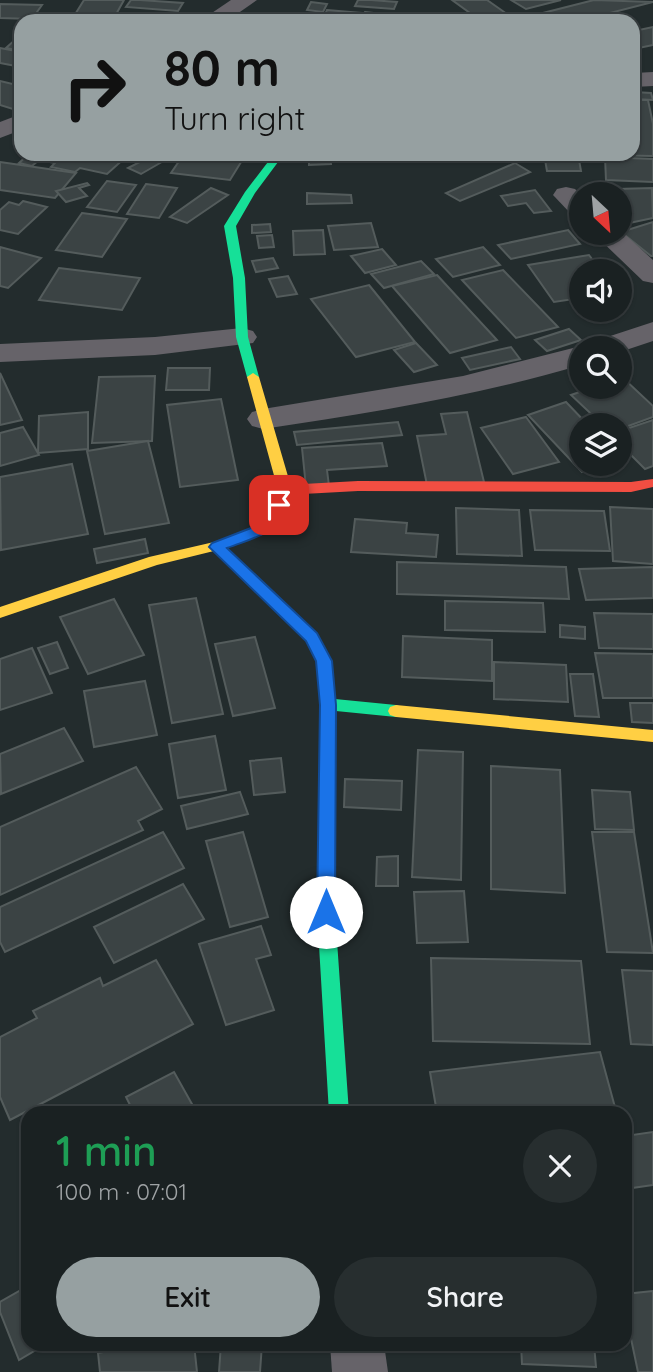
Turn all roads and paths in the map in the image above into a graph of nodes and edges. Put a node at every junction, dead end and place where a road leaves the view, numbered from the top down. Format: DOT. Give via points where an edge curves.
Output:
graph roads {
  1 [pos="253,4"];
  2 [pos="228,14"];
  3 [pos="274,161"];
  4 [pos="620,245"];
  5 [pos="653,275"];
  6 [pos="653,331"];
  7 [pos="242,337"];
  8 [pos="632,338"];
  9 [pos="0,353"];
  10 [pos="569,358"];
  11 [pos="263,419"];
  12 [pos="653,483"];
  13 [pos="285,490"];
  14 [pos="217,547"];
  15 [pos="0,612"];
  16 [pos="328,705"];
  17 [pos="653,736"];
  18 [pos="339,1106"];
  19 [pos="358,1351"];
  20 [pos="360,1372"];
  1 -- 2 [label="street"];
  3 -- 7 [label="street" via="230,226"];
  4 -- 5 [label="street"];
  6 -- 8 [label="street"];
  7 -- 9 [label="street"];
  7 -- 11 [label="street"];
  10 -- 11 [label="street" via="372,403"];
  11 -- 13 [label="street"];
  12 -- 13 [label="street" via="631,487"];
  13 -- 14 [label="street" via="274,520 257,532"];
  14 -- 15 [label="street" via="154,561"];
  14 -- 16 [label="street" via="312,637 324,661"];
  16 -- 17 [label="street"];
  16 -- 18 [label="street" via="326,912"];
  19 -- 20 [label="street"];
}
